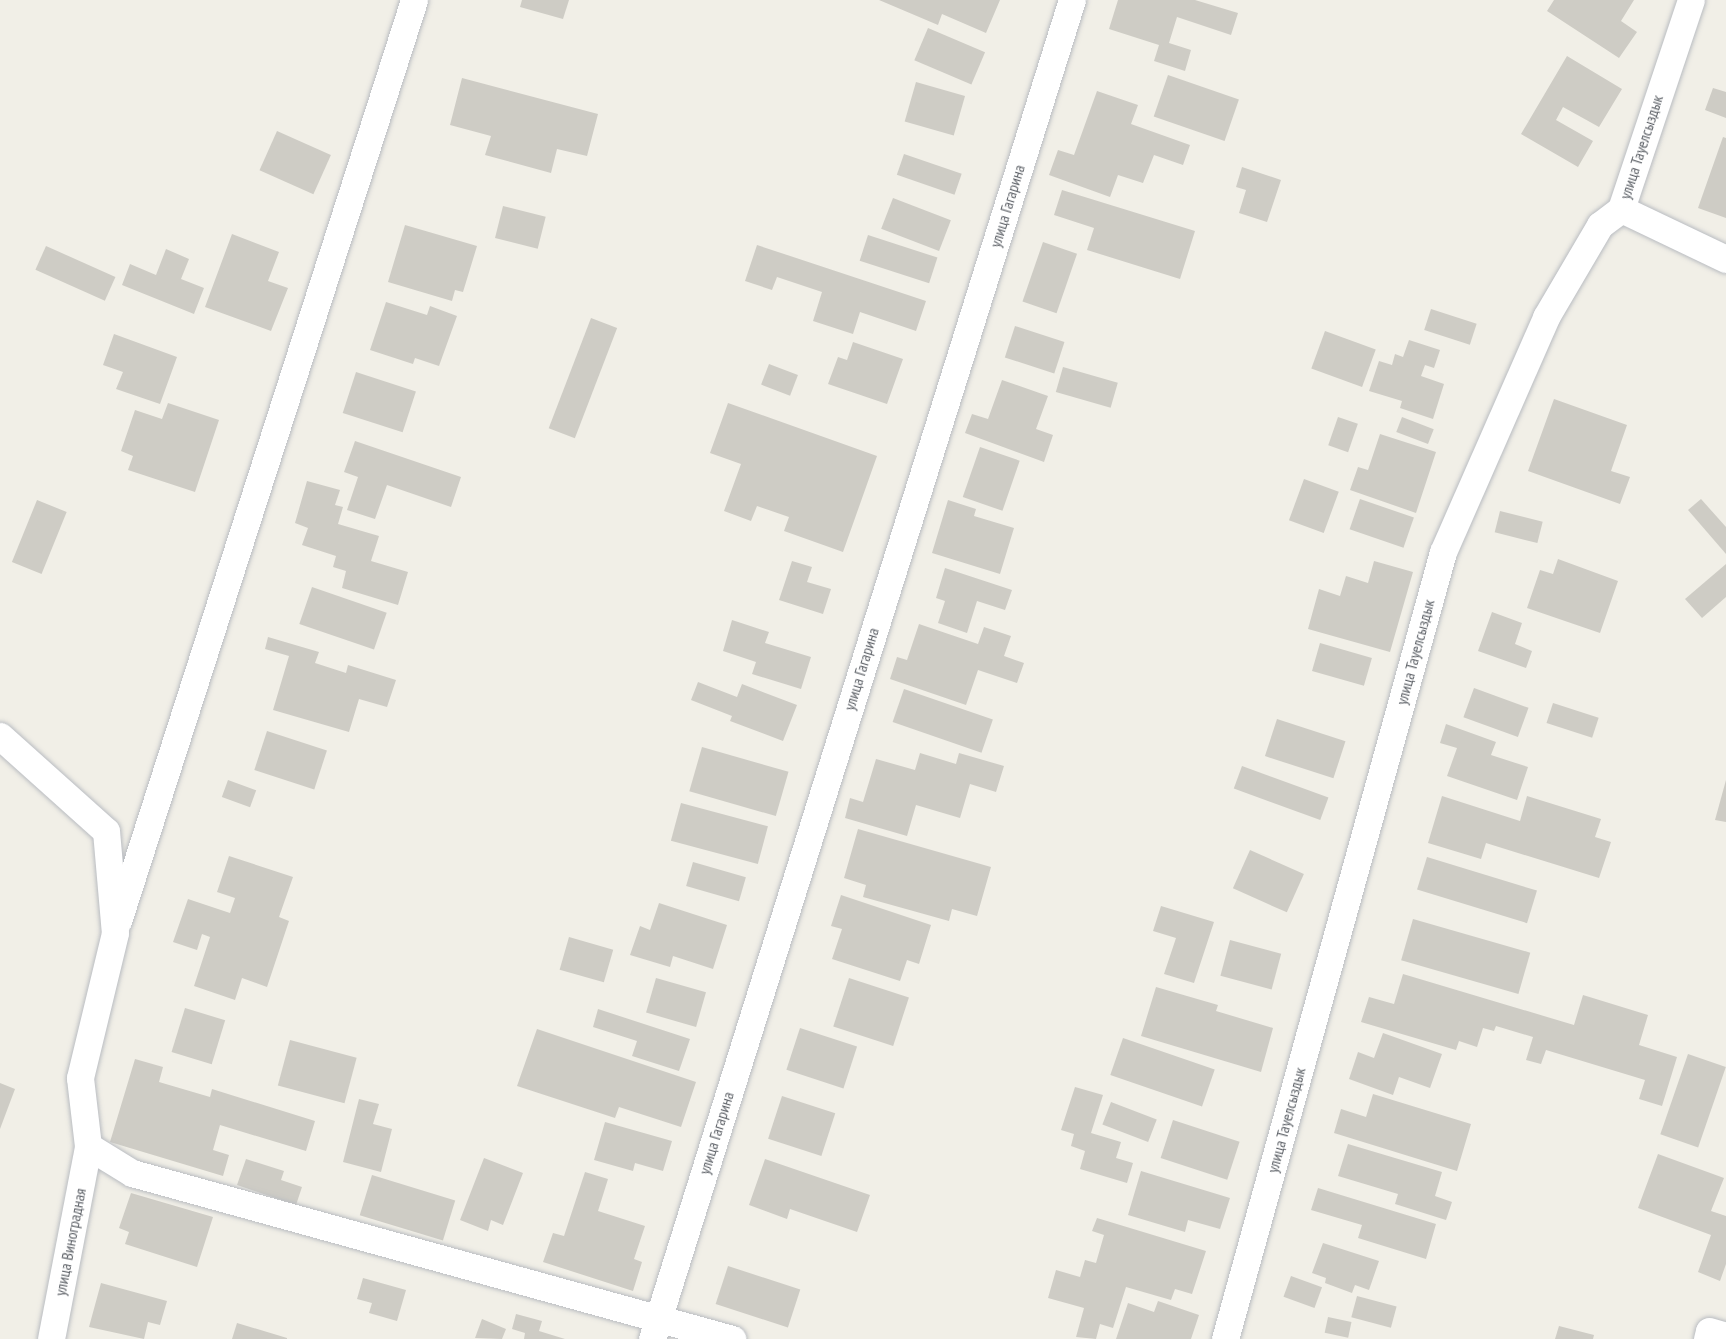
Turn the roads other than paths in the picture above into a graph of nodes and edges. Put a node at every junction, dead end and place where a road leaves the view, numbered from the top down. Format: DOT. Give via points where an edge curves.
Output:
graph roads {
  1 [pos="414,0"];
  2 [pos="1072,0"];
  3 [pos="1691,0"];
  4 [pos="1621,209"];
  5 [pos="1726,259"];
  6 [pos="0,736"];
  7 [pos="115,933"];
  8 [pos="88,1146"];
  9 [pos="655,1328"];
  10 [pos="1726,1336"];
  11 [pos="51,1339"];
  12 [pos="732,1339"];
  13 [pos="1225,1339"];
  14 [pos="1707,1339"];
  1 -- 7 [label="street"];
  2 -- 9 [label="street, улица Гагарина"];
  3 -- 4 [label="street, улица Тауелсыздык"];
  4 -- 5 [label="street"];
  4 -- 13 [label="street, улица Тауелсыздык" via="1600,225 1545,317 1443,552"];
  6 -- 7 [label="street" via="106,831"];
  7 -- 8 [label="street, улица Виноградная" via="80,1078"];
  8 -- 9 [label="street" via="132,1173"];
  8 -- 11 [label="street, улица Виноградная"];
  9 -- 12 [label="street"];
  10 -- 14 [label="street" via="1709,1331"];
}
